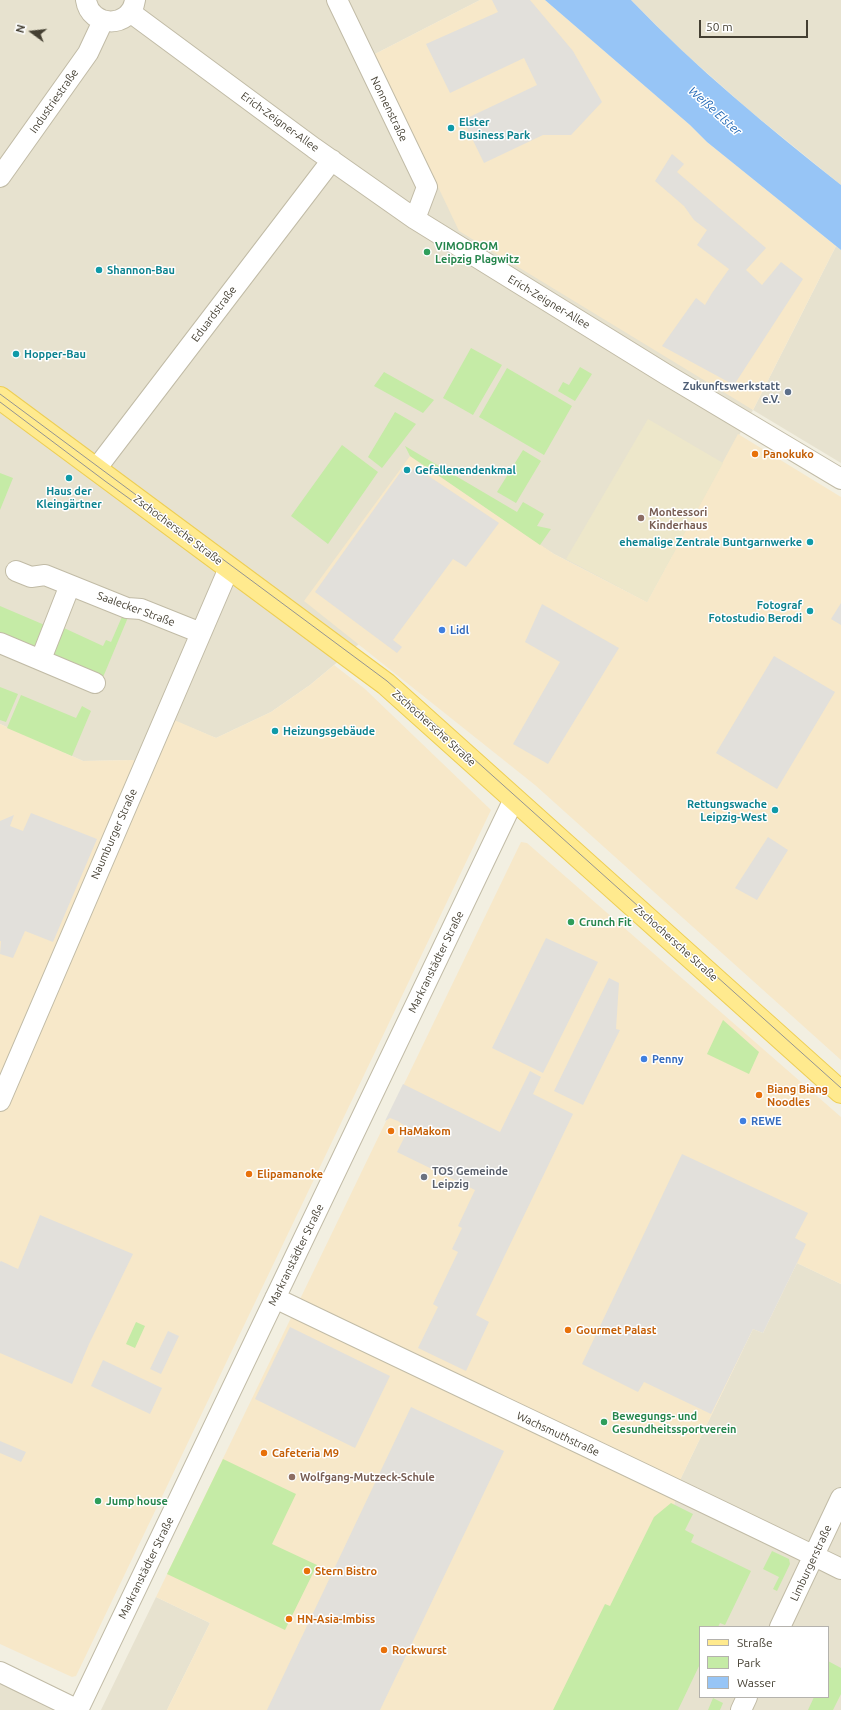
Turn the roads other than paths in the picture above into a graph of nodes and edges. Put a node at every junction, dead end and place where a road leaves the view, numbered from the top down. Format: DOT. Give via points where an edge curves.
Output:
graph roads {
  1 [pos="86,0"];
  2 [pos="337,0"];
  3 [pos="132,6"];
  4 [pos="103,21"];
  5 [pos="332,160"];
  6 [pos="0,177"];
  7 [pos="415,220"];
  8 [pos="0,398"];
  9 [pos="96,469"];
  10 [pos="841,479"];
  11 [pos="229,568"];
  12 [pos="16,571"];
  13 [pos="70,585"];
  14 [pos="201,633"];
  15 [pos="0,643"];
  16 [pos="41,659"];
  17 [pos="95,683"];
  18 [pos="514,799"];
  19 [pos="841,1092"];
  20 [pos="0,1100"];
  21 [pos="275,1298"];
  22 [pos="841,1498"];
  23 [pos="814,1556"];
  24 [pos="841,1569"];
  25 [pos="780,1626"];
  26 [pos="0,1672"];
  27 [pos="747,1698"];
  28 [pos="78,1710"];
  29 [pos="741,1710"];
  1 -- 4 [label="street" via="90,12"];
  2 -- 7 [label="street, Nonnenstraße" via="427,187"];
  3 -- 4 [label="street" via="123,19"];
  3 -- 5 [label="street, Erich-Zeigner-Allee"];
  4 -- 6 [label="street, Industriestraße" via="88,53"];
  5 -- 7 [label="street, Erich-Zeigner-Allee"];
  5 -- 9 [label="street, Eduardstraße"];
  7 -- 10 [label="street, Erich-Zeigner-Allee"];
  8 -- 9 [label="main road, Zschochersche Straße"];
  9 -- 11 [label="main road, Zschochersche Straße"];
  11 -- 14 [label="street, Naumburger Straße"];
  11 -- 18 [label="main road, Zschochersche Straße" via="386,684"];
  12 -- 13 [label="street, Saalecker Straße" via="31,577 45,575"];
  13 -- 14 [label="street, Saalecker Straße"];
  13 -- 16 [label="street"];
  14 -- 20 [label="street, Naumburger Straße"];
  15 -- 16 [label="street"];
  16 -- 17 [label="street"];
  18 -- 19 [label="main road, Zschochersche Straße"];
  18 -- 21 [label="street, Markranstädter Straße"];
  21 -- 23 [label="street, Wachsmuthstraße"];
  21 -- 28 [label="street, Markranstädter Straße"];
  22 -- 23 [label="street, Limburgerstraße"];
  23 -- 24 [label="street, Wachsmuthstraße"];
  23 -- 25 [label="street, Limburgerstraße"];
  26 -- 28 [label="street"];
  27 -- 29 [label="street"];
}
